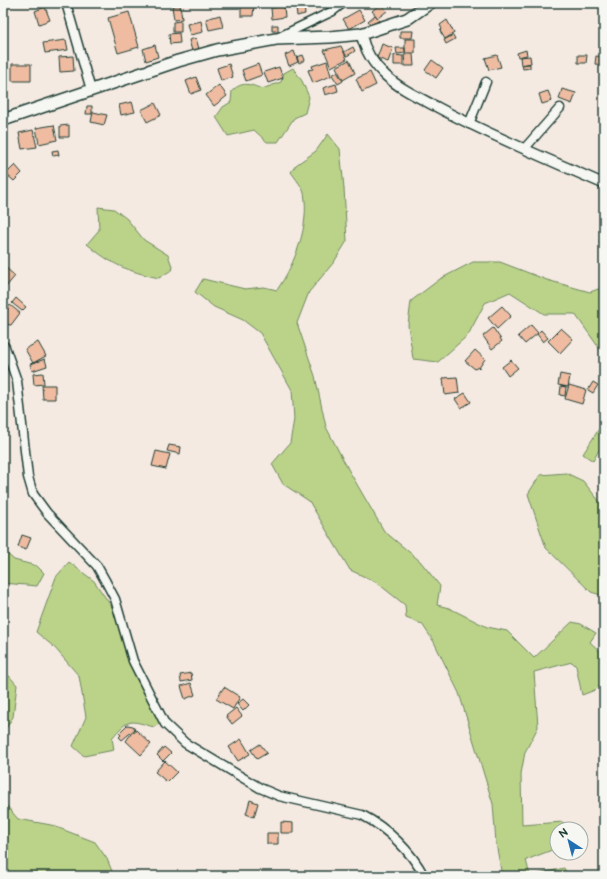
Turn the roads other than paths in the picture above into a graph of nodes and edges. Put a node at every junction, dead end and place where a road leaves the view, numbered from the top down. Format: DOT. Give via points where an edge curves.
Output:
graph roads {
  1 [pos="66,3"];
  2 [pos="343,3"];
  3 [pos="430,3"];
  4 [pos="361,34"];
  5 [pos="276,39"];
  6 [pos="486,82"];
  7 [pos="91,90"];
  8 [pos="560,108"];
  9 [pos="3,120"];
  10 [pos="469,124"];
  11 [pos="525,148"];
  12 [pos="604,184"];
  13 [pos="3,345"];
  14 [pos="424,876"];
  1 -- 7 [label="street"];
  2 -- 5 [label="street" via="333,11"];
  3 -- 4 [label="main road" via="407,19"];
  4 -- 5 [label="main road" via="330,38"];
  4 -- 10 [label="street" via="370,58 386,76 405,90"];
  5 -- 7 [label="main road" via="217,50"];
  6 -- 10 [label="street"];
  7 -- 9 [label="main road"];
  8 -- 11 [label="street"];
  10 -- 11 [label="street"];
  11 -- 12 [label="street"];
  13 -- 14 [label="street" via="17,381 28,477 33,494 47,514 97,566 115,598 133,660 166,724 185,743 260,788 279,796 362,815 374,821 388,831"];
}
